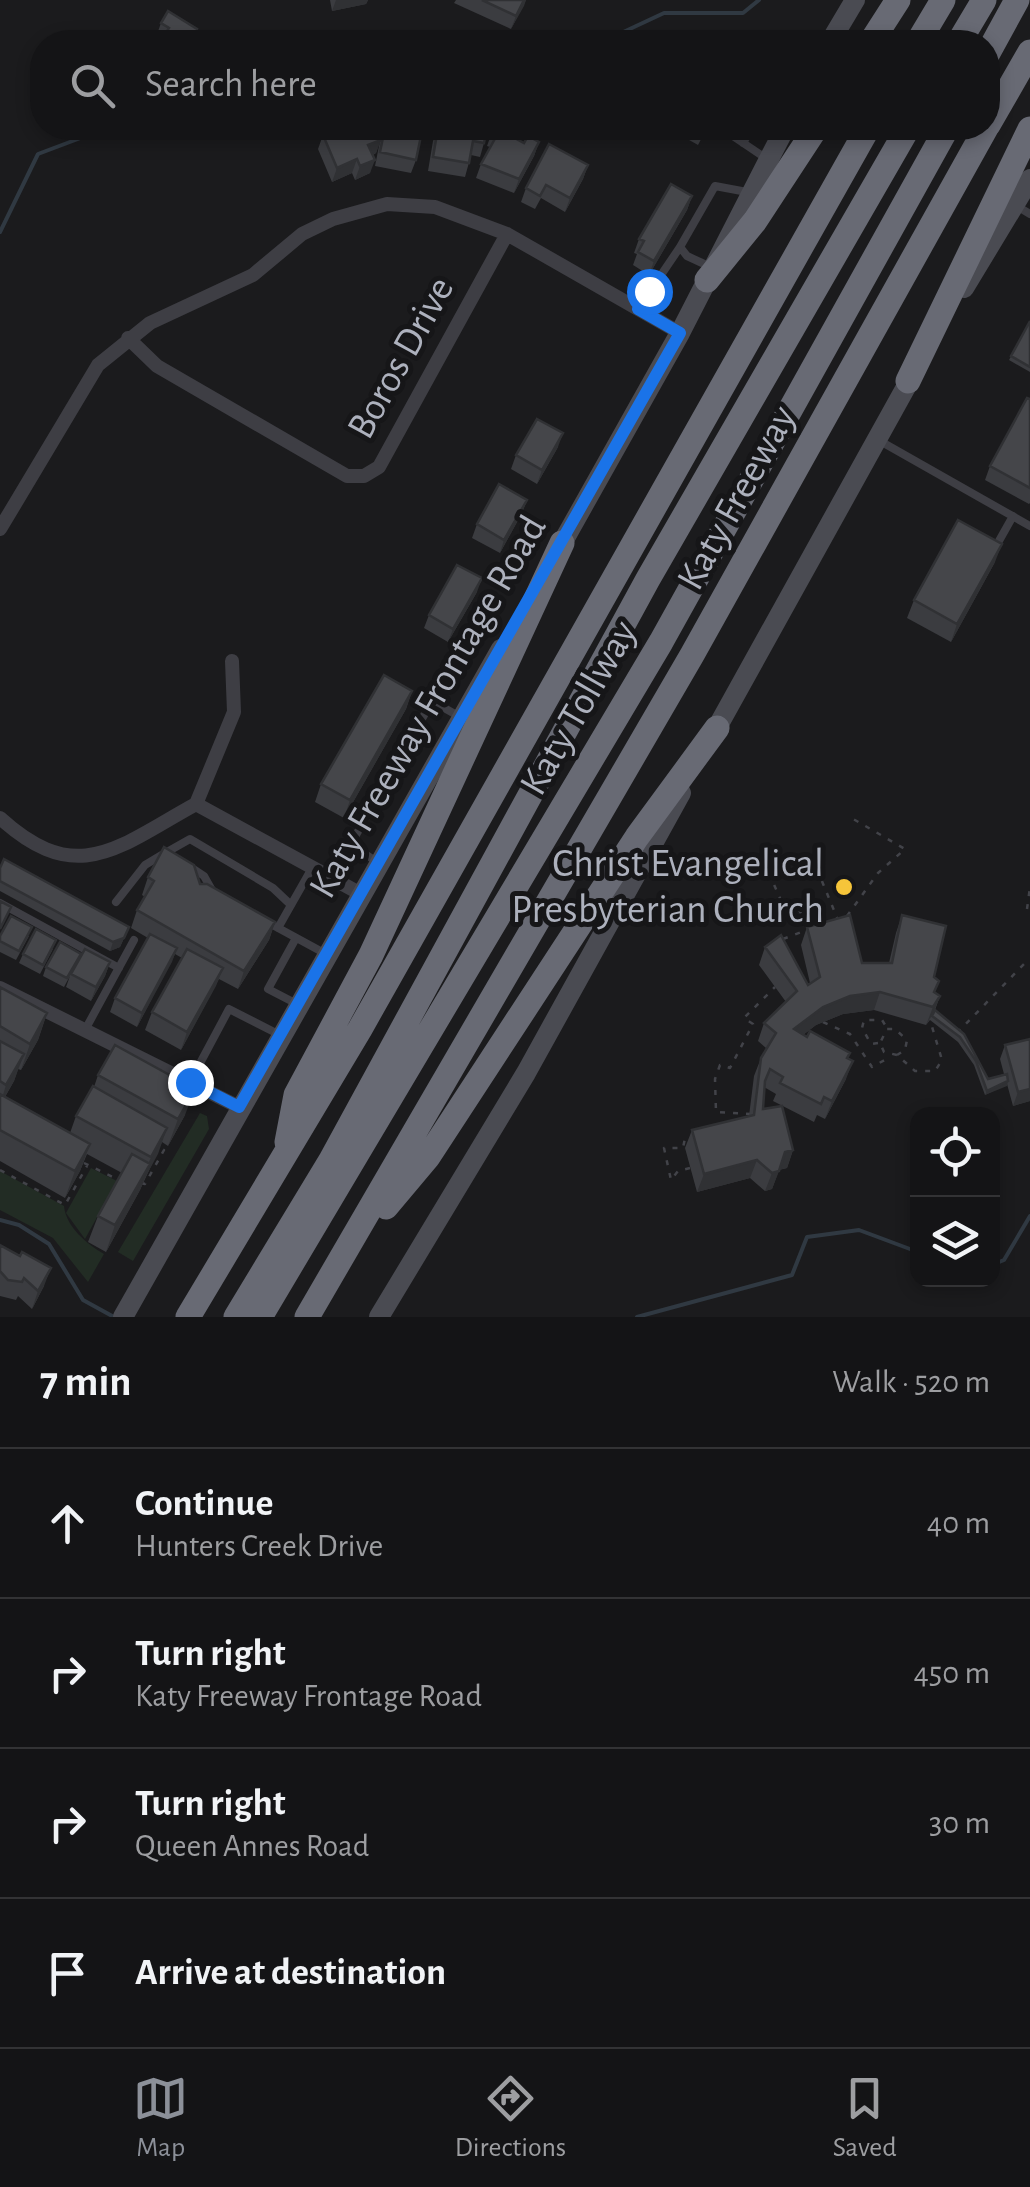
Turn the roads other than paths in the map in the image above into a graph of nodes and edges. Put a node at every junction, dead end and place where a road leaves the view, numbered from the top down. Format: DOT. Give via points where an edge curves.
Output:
graph roads {
  1 [pos="854,0"];
  2 [pos="898,0"];
  3 [pos="943,0"];
  4 [pos="984,0"];
  5 [pos="1016,0"];
  6 [pos="837,30"];
  7 [pos="878,30"];
  8 [pos="925,30"];
  9 [pos="966,30"];
  10 [pos="1000,30"];
  11 [pos="1030,52"];
  12 [pos="1000,104"];
  13 [pos="1030,129"];
  14 [pos="738,140"];
  15 [pos="745,140"];
  16 [pos="780,140"];
  17 [pos="808,140"];
  18 [pos="861,140"];
  19 [pos="901,140"];
  20 [pos="939,140"];
  21 [pos="979,140"];
  22 [pos="743,143"];
  23 [pos="769,160"];
  24 [pos="1030,178"];
  25 [pos="752,193"];
  26 [pos="1022,209"];
  27 [pos="506,234"];
  28 [pos="680,247"];
  29 [pos="710,274"];
  30 [pos="638,309"];
  31 [pos="680,333"];
  32 [pos="128,338"];
  33 [pos="908,381"];
  34 [pos="876,439"];
  35 [pos="1014,516"];
  36 [pos="1030,526"];
  37 [pos="0,530"];
  38 [pos="562,544"];
  39 [pos="995,548"];
  40 [pos="232,661"];
  41 [pos="462,718"];
  42 [pos="716,728"];
  43 [pos="196,804"];
  44 [pos="0,818"];
  45 [pos="0,828"];
  46 [pos="17,834"];
  47 [pos="166,852"];
  48 [pos="379,863"];
  49 [pos="312,868"];
  50 [pos="361,894"];
  51 [pos="230,901"];
  52 [pos="116,902"];
  53 [pos="0,904"];
  54 [pos="290,905"];
  55 [pos="262,919"];
  56 [pos="278,928"];
  57 [pos="296,938"];
  58 [pos="134,940"];
  59 [pos="326,954"];
  60 [pos="119,968"];
  61 [pos="0,988"];
  62 [pos="298,1004"];
  63 [pos="86,1030"];
  64 [pos="280,1036"];
  65 [pos="190,1082"];
  66 [pos="239,1107"];
  67 [pos="282,1162"];
  68 [pos="341,1260"];
  69 [pos="260,1304"];
  70 [pos="123,1317"];
  71 [pos="188,1317"];
  72 [pos="236,1317"];
  73 [pos="307,1317"];
  74 [pos="379,1317"];
  1 -- 6 [label="main road"];
  2 -- 7 [label="highway"];
  3 -- 8 [label="highway"];
  4 -- 9 [label="highway"];
  5 -- 10 [label="highway"];
  11 -- 12 [label="highway, Katy Freeway"];
  13 -- 33 [label="highway"];
  14 -- 22 [label="lane"];
  15 -- 22 [label="lane"];
  16 -- 23 [label="main road, Katy Freeway Frontage Road"];
  17 -- 29 [label="highway" via="756,222"];
  18 -- 67 [label="highway, Katy Freeway"];
  19 -- 69 [label="highway, Katy Tollway" via="696,492 340,1142"];
  20 -- 69 [label="highway, Katy Tollway" via="661,642"];
  21 -- 68 [label="highway, Katy Freeway"];
  22 -- 23 [label="lane"];
  23 -- 25 [label="main road, Katy Freeway Frontage Road"];
  24 -- 26 [label="main road"];
  25 -- 28 [label="lane" via="714,186"];
  25 -- 29 [label="main road, Katy Freeway Frontage Road"];
  26 -- 33 [label="main road"];
  27 -- 30 [label="street"];
  27 -- 32 [label="street" via="435,206 387,204 302,234 254,276"];
  27 -- 32 [label="street, Boros Drive" via="379,468 364,476 347,476 158,366"];
  28 -- 29 [label="lane"];
  28 -- 30 [label="lane"];
  29 -- 31 [label="main road, Katy Freeway Frontage Road"];
  30 -- 31 [label="street"];
  31 -- 38 [label="main road, Katy Freeway Frontage Road"];
  32 -- 37 [label="street" via="98,365"];
  33 -- 34 [label="main road"];
  34 -- 35 [label="lane"];
  34 -- 42 [label="main road"];
  35 -- 36 [label="lane"];
  35 -- 39 [label="lane"];
  38 -- 41 [label="main road, Katy Freeway Frontage Road"];
  38 -- 67 [label="highway" via="371,955 296,1095"];
  40 -- 43 [label="street" via="234,712"];
  41 -- 48 [label="main road, Katy Freeway Frontage Road"];
  41 -- 48 [label="lane" via="439,705 427,710 356,835 354,847"];
  42 -- 68 [label="highway" via="637,836 428,1157"];
  42 -- 74 [label="main road" via="526,1073"];
  43 -- 46 [label="street" via="106,853 79,859"];
  43 -- 49 [label="street"];
  44 -- 46 [label="street"];
  45 -- 46 [label="street"];
  47 -- 51 [label="lane"];
  47 -- 52 [label="lane"];
  47 -- 54 [label="lane" via="190,839"];
  48 -- 50 [label="main road, Katy Freeway Frontage Road"];
  49 -- 50 [label="street"];
  49 -- 54 [label="lane"];
  50 -- 59 [label="main road, Katy Freeway Frontage Road"];
  53 -- 60 [label="lane"];
  54 -- 56 [label="lane"];
  55 -- 56 [label="lane"];
  56 -- 57 [label="lane"];
  57 -- 59 [label="lane"];
  57 -- 62 [label="lane" via="268,988"];
  58 -- 60 [label="lane"];
  59 -- 62 [label="main road, Katy Freeway Frontage Road"];
  60 -- 63 [label="lane"];
  61 -- 63 [label="street"];
  62 -- 64 [label="main road, Katy Freeway Frontage Road"];
  63 -- 65 [label="street"];
  64 -- 65 [label="lane" via="228,1008"];
  64 -- 66 [label="main road, Katy Freeway Frontage Road"];
  65 -- 66 [label="street"];
  66 -- 70 [label="main road, Katy Freeway Frontage Road"];
  67 -- 71 [label="highway, Katy Freeway"];
  68 -- 73 [label="highway, Katy Freeway"];
  69 -- 72 [label="highway, Katy Tollway"];
}
